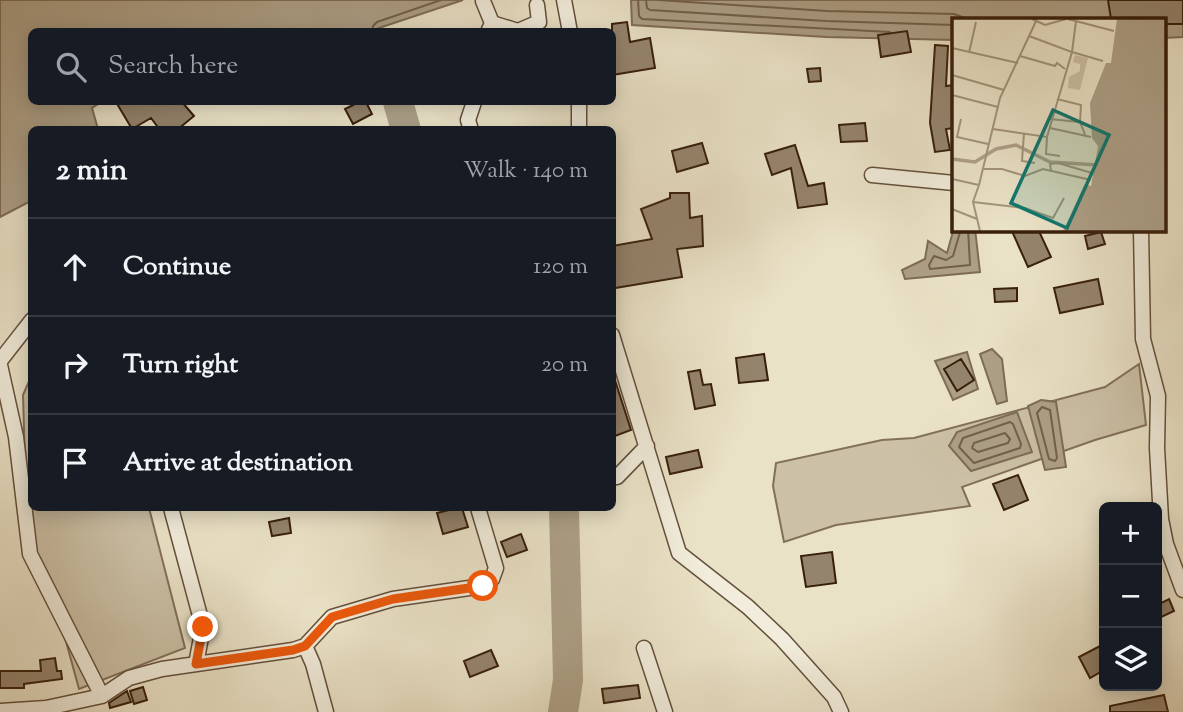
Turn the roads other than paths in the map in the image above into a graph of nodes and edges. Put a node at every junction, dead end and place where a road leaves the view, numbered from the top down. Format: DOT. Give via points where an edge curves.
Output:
graph roads {
  1 [pos="564,0"];
  2 [pos="483,1"];
  3 [pos="537,5"];
  4 [pos="490,27"];
  5 [pos="525,28"];
  6 [pos="569,28"];
  7 [pos="473,105"];
  8 [pos="579,105"];
  9 [pos="470,126"];
  10 [pos="579,126"];
  11 [pos="872,175"];
  12 [pos="952,183"];
  13 [pos="1141,231"];
  14 [pos="28,325"];
  15 [pos="616,348"];
  16 [pos="0,363"];
  17 [pos="647,446"];
  18 [pos="616,477"];
  19 [pos="172,511"];
  20 [pos="479,511"];
  21 [pos="1183,590"];
  22 [pos="305,646"];
  23 [pos="644,648"];
  24 [pos="196,664"];
  25 [pos="102,696"];
  26 [pos="0,711"];
  27 [pos="327,712"];
  28 [pos="665,712"];
  29 [pos="841,712"];
  1 -- 6 [label="street"];
  2 -- 4 [label="street"];
  3 -- 5 [label="street" via="539,22"];
  7 -- 9 [label="street"];
  8 -- 10 [label="street"];
  11 -- 12 [label="street"];
  13 -- 21 [label="street" via="1143,339 1158,396 1161,519"];
  14 -- 16 [label="street"];
  15 -- 17 [label="street"];
  16 -- 25 [label="street" via="16,437 30,554"];
  17 -- 18 [label="street"];
  17 -- 29 [label="street" via="679,552 782,639 834,697"];
  19 -- 24 [label="street" via="203,627"];
  20 -- 22 [label="street" via="496,568 483,586 393,599 332,617"];
  22 -- 24 [label="street"];
  22 -- 27 [label="street"];
  23 -- 28 [label="street"];
  24 -- 25 [label="street" via="129,678"];
  25 -- 26 [label="street" via="46,708"];
}
